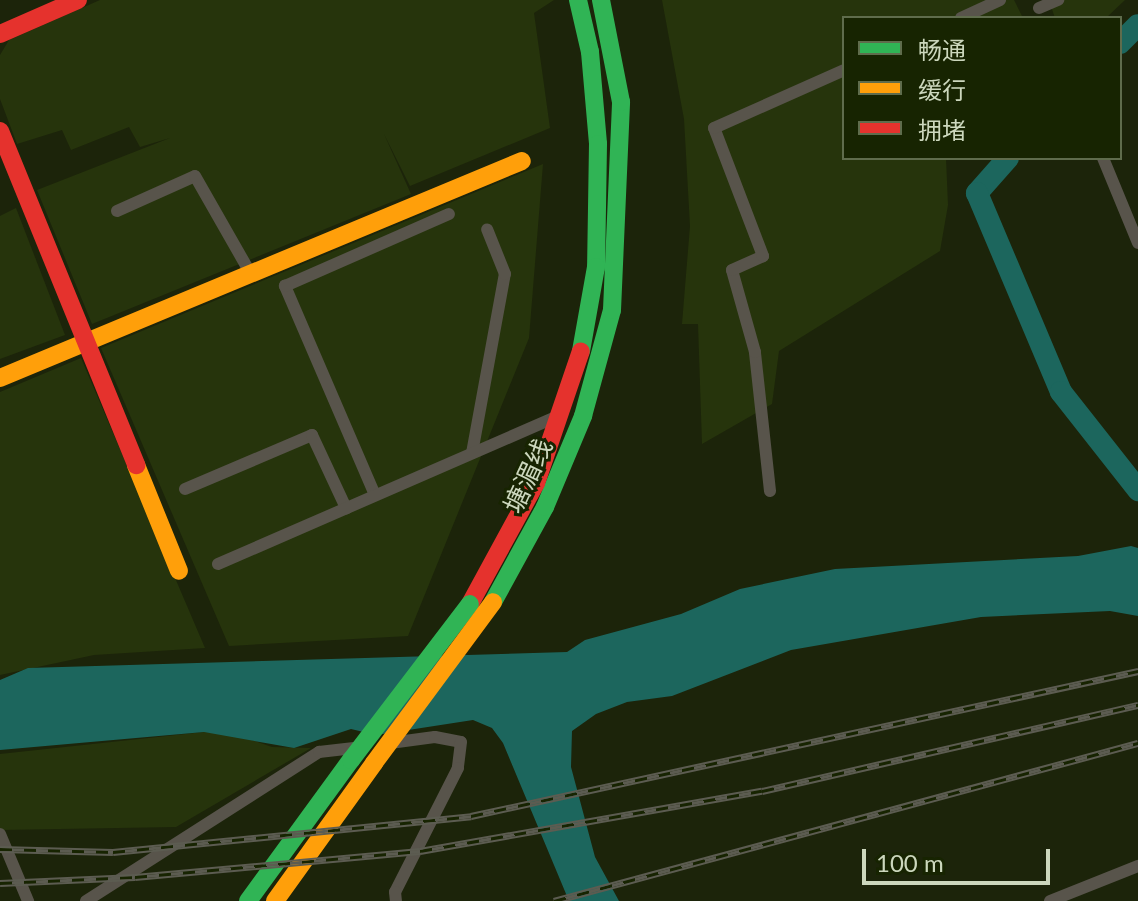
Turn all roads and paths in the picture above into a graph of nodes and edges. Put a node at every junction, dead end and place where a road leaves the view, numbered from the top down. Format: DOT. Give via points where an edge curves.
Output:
graph roads {
  1 [pos="78,0"];
  2 [pos="578,0"];
  3 [pos="601,0"];
  4 [pos="1000,0"];
  5 [pos="1058,0"];
  6 [pos="1039,9"];
  7 [pos="965,16"];
  8 [pos="0,34"];
  9 [pos="842,71"];
  10 [pos="0,131"];
  11 [pos="1104,160"];
  12 [pos="522,161"];
  13 [pos="117,211"];
  14 [pos="449,214"];
  15 [pos="487,229"];
  16 [pos="1138,243"];
  17 [pos="251,274"];
  18 [pos="85,343"];
  19 [pos="0,378"];
  20 [pos="561,415"];
  21 [pos="472,453"];
  22 [pos="185,489"];
  23 [pos="770,491"];
  24 [pos="375,495"];
  25 [pos="346,508"];
  26 [pos="218,564"];
  27 [pos="179,571"];
  28 [pos="0,834"];
  29 [pos="1138,866"];
  30 [pos="28,901"];
  31 [pos="86,901"];
  32 [pos="248,901"];
  33 [pos="275,901"];
  34 [pos="396,901"];
  35 [pos="1050,901"];
  1 -- 8 [label="main road"];
  2 -- 20 [label="main road" via="590,52 598,144 596,267 578,368"];
  3 -- 33 [label="main road, 塘湄线, bridge" via="621,102 612,310 583,416 545,507 493,602"];
  4 -- 7 [label="street"];
  5 -- 6 [label="street"];
  9 -- 23 [label="street" via="714,128 763,256 732,270 755,352"];
  10 -- 18 [label="main road"];
  11 -- 16 [label="street"];
  12 -- 17 [label="main road"];
  13 -- 17 [label="street" via="195,176"];
  14 -- 24 [label="street" via="285,286"];
  15 -- 21 [label="street" via="505,274"];
  17 -- 18 [label="main road"];
  18 -- 19 [label="main road"];
  18 -- 27 [label="main road"];
  20 -- 21 [label="street"];
  20 -- 32 [label="main road, bridge" via="536,483 470,604"];
  21 -- 24 [label="street"];
  22 -- 25 [label="street" via="312,435"];
  24 -- 25 [label="street"];
  25 -- 26 [label="street"];
  28 -- 30 [label="street"];
  29 -- 35 [label="street"];
  31 -- 34 [label="street" via="319,752 435,737 461,742 458,768 395,892"];
}
